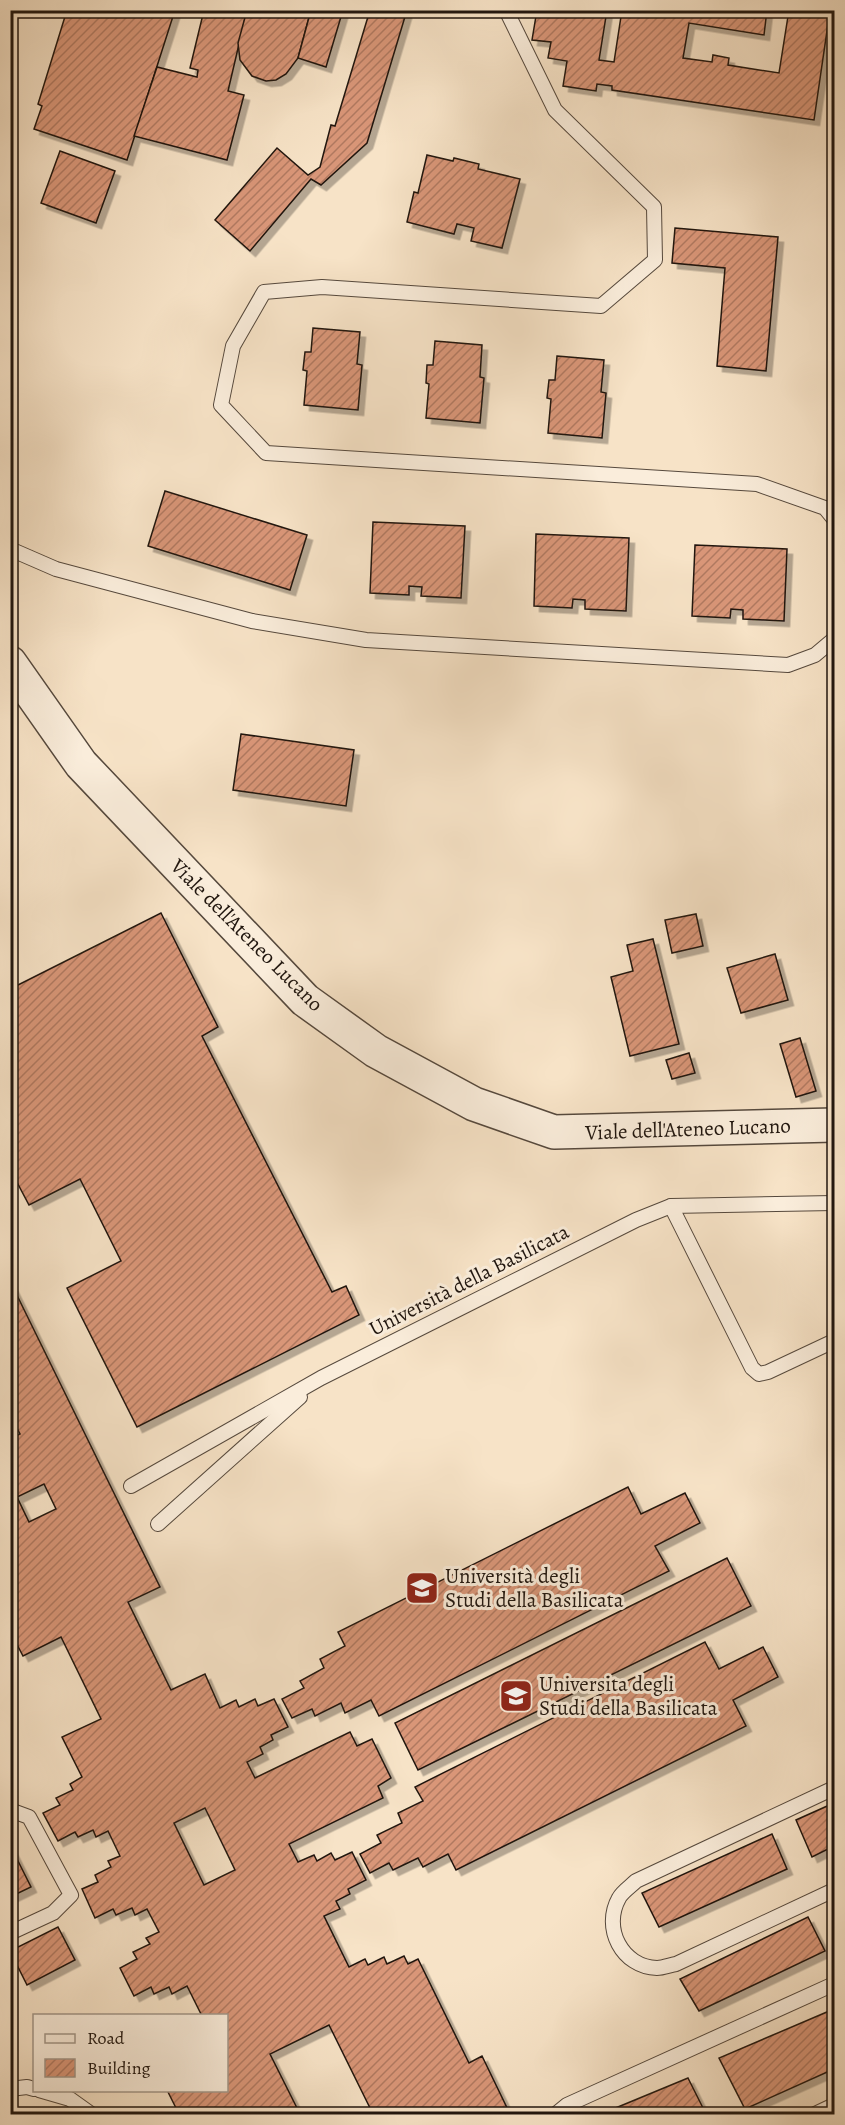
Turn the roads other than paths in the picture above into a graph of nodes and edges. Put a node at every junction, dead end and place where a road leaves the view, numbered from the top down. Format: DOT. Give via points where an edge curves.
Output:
graph roads {
  1 [pos="506,10"];
  2 [pos="834,519"];
  3 [pos="10,549"];
  4 [pos="834,639"];
  5 [pos="10,663"];
  6 [pos="834,1125"];
  7 [pos="834,1203"];
  8 [pos="671,1206"];
  9 [pos="834,1341"];
  10 [pos="321,1378"];
  11 [pos="131,1486"];
  12 [pos="158,1524"];
  13 [pos="834,1788"];
  14 [pos="10,1810"];
  15 [pos="834,1890"];
  16 [pos="10,1933"];
  17 [pos="834,1984"];
  18 [pos="10,2089"];
  19 [pos="33,2089"];
  20 [pos="44,2092"];
  21 [pos="834,2105"];
  22 [pos="91,2115"];
  23 [pos="556,2115"];
  24 [pos="815,2115"];
  1 -- 2 [label="lane" via="555,110 654,207 655,260 601,306 322,286 264,292 233,346 221,405 266,453 757,484 825,508"];
  3 -- 4 [label="lane" via="56,569 252,621 366,640 788,665 815,655"];
  5 -- 6 [label="street, Viale dell'Ateneo Lucano" via="81,764 305,1000 376,1051 474,1104 554,1132"];
  7 -- 8 [label="lane"];
  8 -- 9 [label="lane" via="752,1368 759,1374"];
  8 -- 10 [label="lane, Università della Basilicata"];
  10 -- 11 [label="lane, Università della Basilicata"];
  10 -- 12 [label="lane, Università della Basilicata"];
  13 -- 15 [label="lane" via="636,1881 619,1898 612,1922 615,1940 640,1964 657,1968 676,1964"];
  14 -- 16 [label="lane" via="29,1817 71,1895 53,1912"];
  17 -- 23 [label="lane" via="567,2105"];
  18 -- 19 [label="lane"];
  20 -- 22 [label="lane" via="70,2100"];
  21 -- 24 [label="lane"];
}
